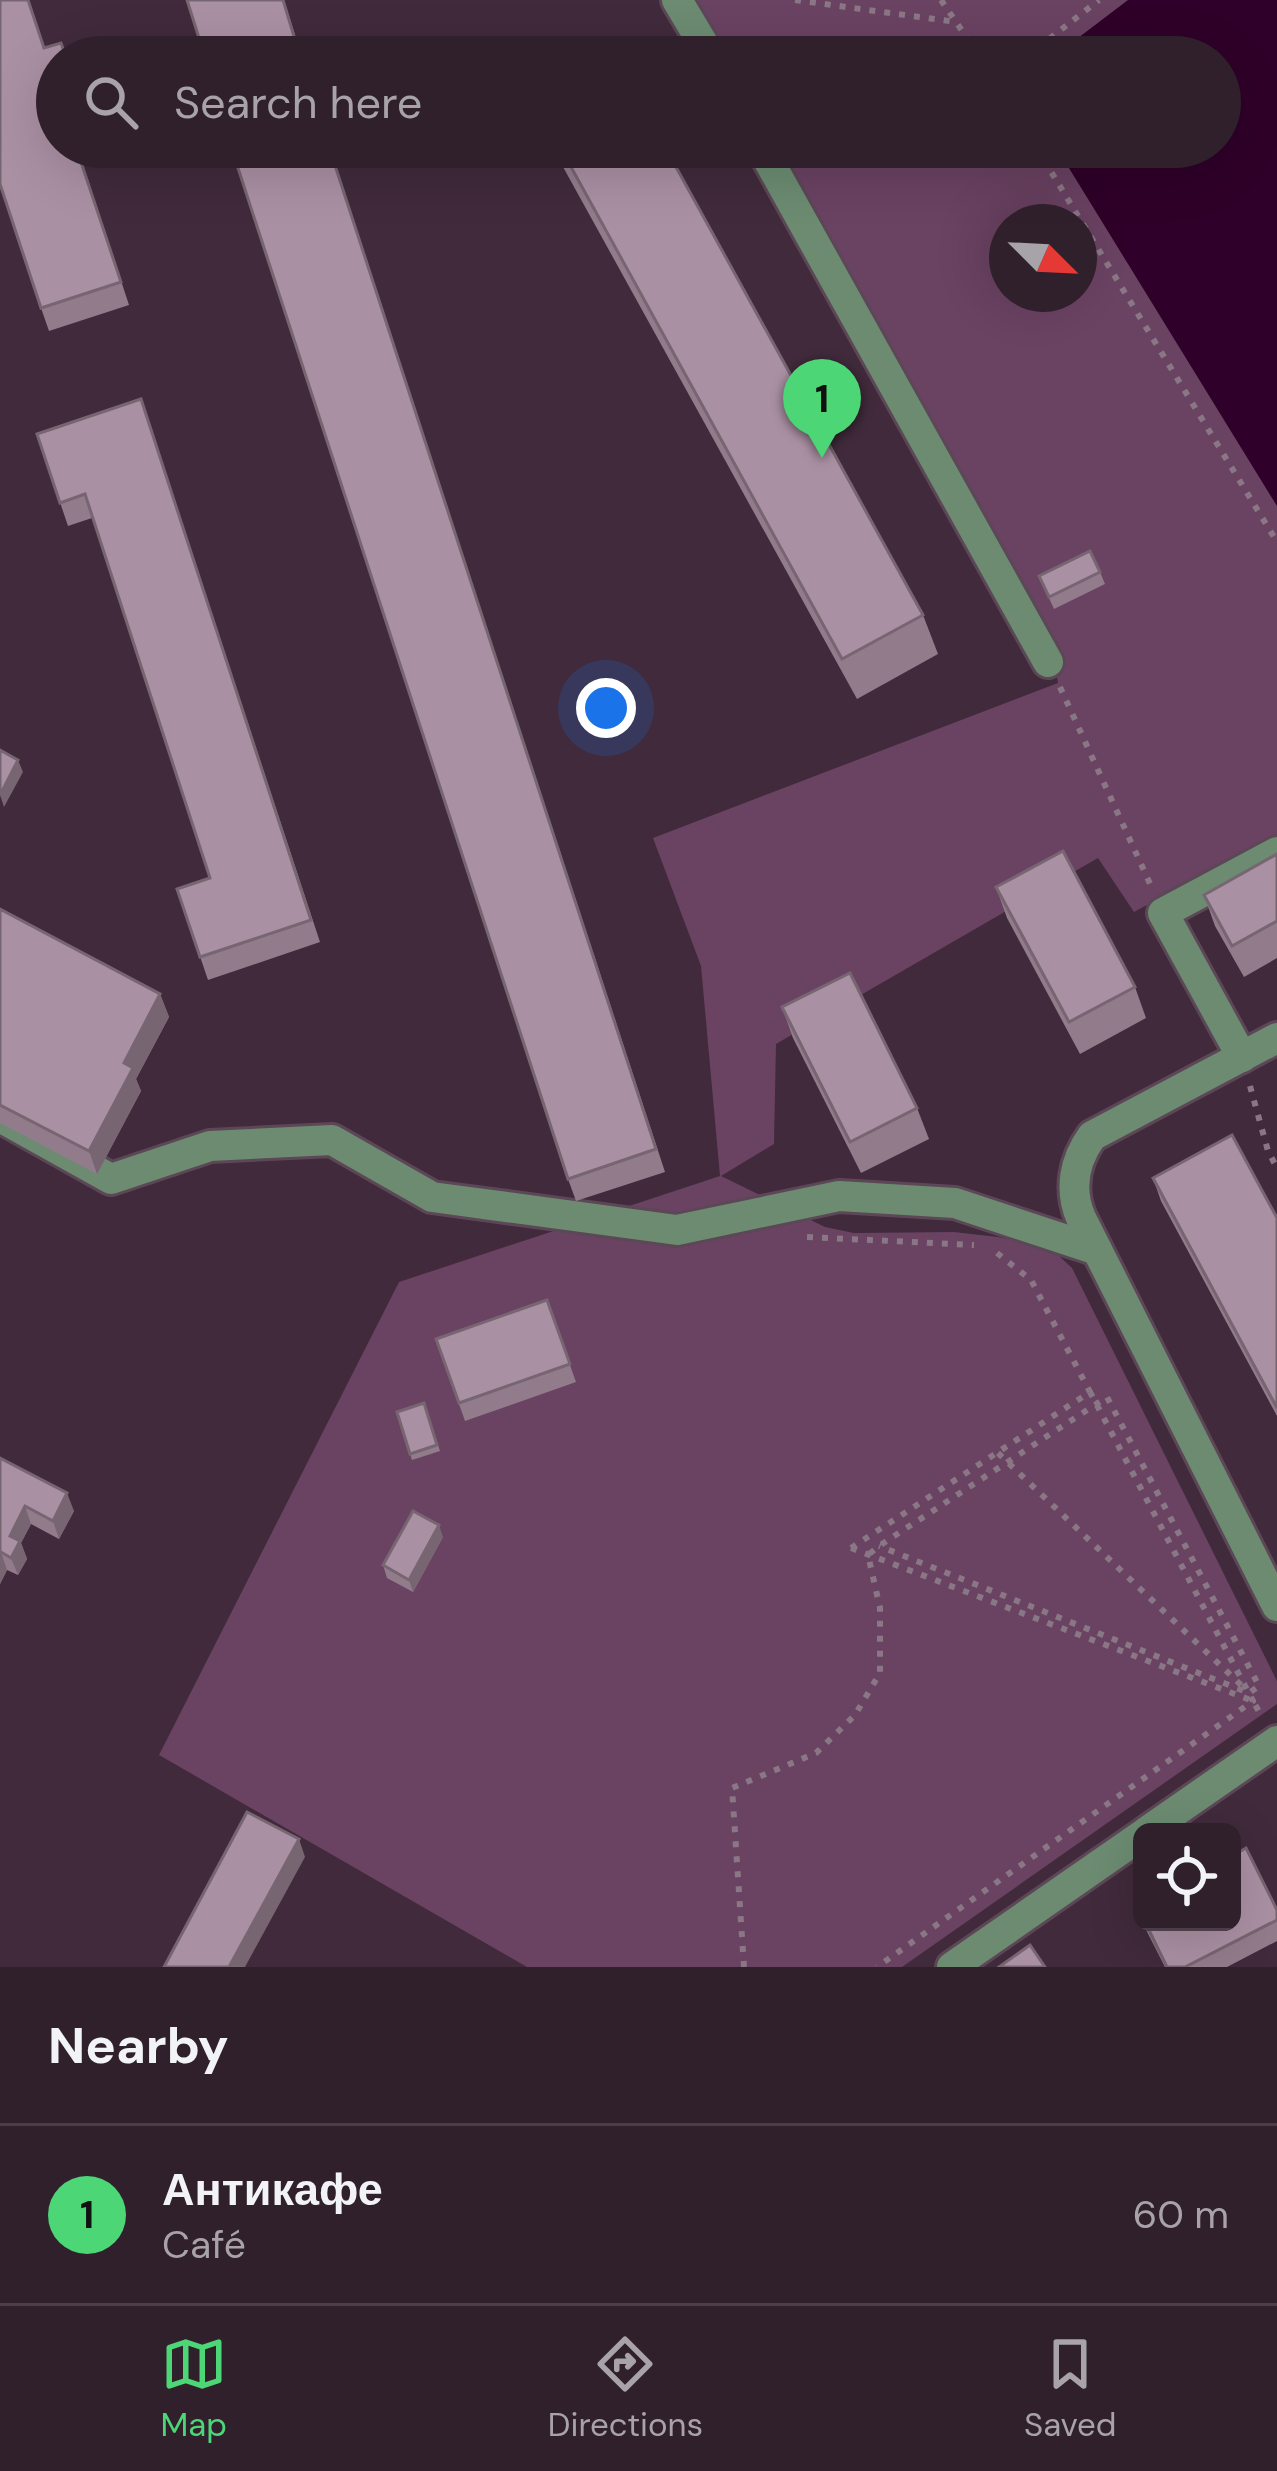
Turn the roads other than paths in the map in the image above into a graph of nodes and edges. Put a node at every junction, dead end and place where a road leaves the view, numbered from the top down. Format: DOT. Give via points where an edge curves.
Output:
graph roads {
  1 [pos="677,0"];
  2 [pos="698,36"];
  3 [pos="773,168"];
  4 [pos="1048,662"];
  5 [pos="1277,851"];
  6 [pos="1277,1038"];
  7 [pos="1242,1057"];
  8 [pos="0,1117"];
  9 [pos="1097,1250"];
  10 [pos="1277,1606"];
  11 [pos="1276,1741"];
  12 [pos="1158,1823"];
  13 [pos="1133,1841"];
  14 [pos="952,1967"];
  1 -- 2 [label="street"];
  3 -- 4 [label="street"];
  5 -- 7 [label="street" via="1163,913"];
  6 -- 7 [label="street"];
  7 -- 9 [label="street" via="1092,1136 1074,1188"];
  8 -- 9 [label="street" via="111,1179 210,1146 332,1140 432,1197 677,1230 839,1196 955,1204"];
  9 -- 10 [label="street"];
  11 -- 12 [label="street"];
  13 -- 14 [label="street"];
}
